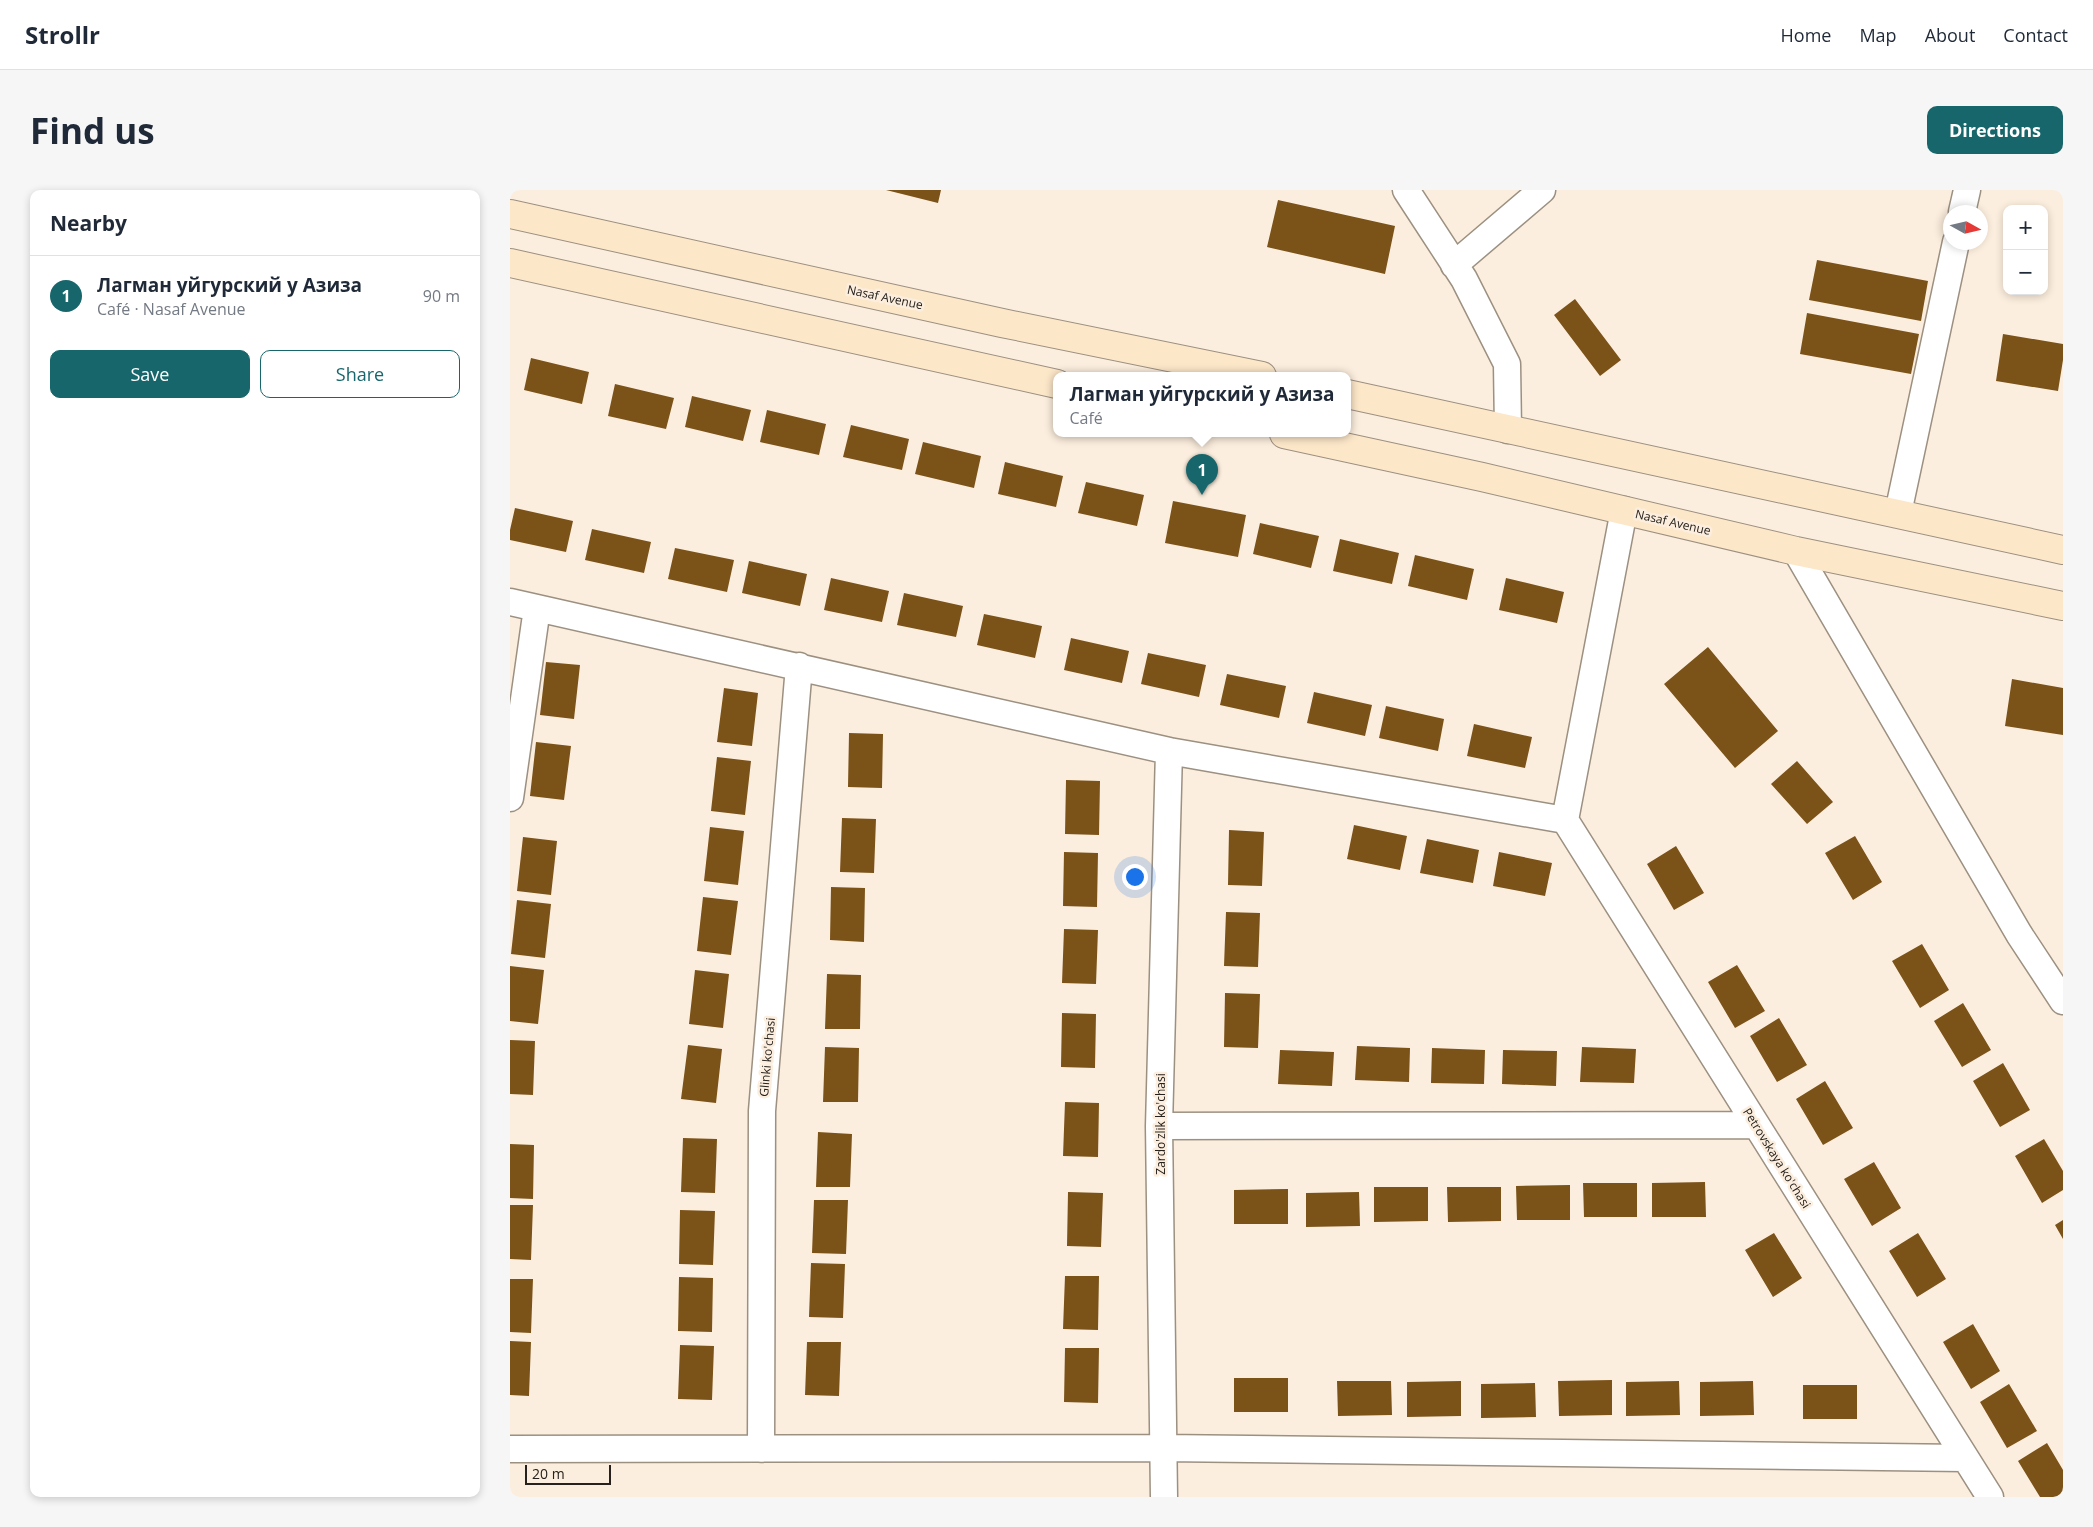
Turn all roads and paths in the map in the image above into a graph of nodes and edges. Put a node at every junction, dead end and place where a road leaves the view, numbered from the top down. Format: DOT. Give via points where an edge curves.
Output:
graph roads {
  1 [pos="1406,190"];
  2 [pos="1542,190"];
  3 [pos="1967,190"];
  4 [pos="1964,205"];
  5 [pos="510,214"];
  6 [pos="1954,250"];
  7 [pos="510,263"];
  8 [pos="1454,264"];
  9 [pos="1242,372"];
  10 [pos="1053,383"];
  11 [pos="1351,395"];
  12 [pos="1508,430"];
  13 [pos="1298,437"];
  14 [pos="1624,510"];
  15 [pos="1898,513"];
  16 [pos="2063,550"];
  17 [pos="1796,551"];
  18 [pos="510,602"];
  19 [pos="2063,606"];
  20 [pos="537,608"];
  21 [pos="799,666"];
  22 [pos="1169,751"];
  23 [pos="510,798"];
  24 [pos="1565,820"];
  25 [pos="2063,1001"];
  26 [pos="1756,1125"];
  27 [pos="1159,1126"];
  28 [pos="1163,1448"];
  29 [pos="510,1449"];
  30 [pos="761,1449"];
  31 [pos="1965,1458"];
  32 [pos="1164,1497"];
  33 [pos="1990,1497"];
  1 -- 8 [label="street"];
  2 -- 8 [label="street"];
  3 -- 4 [label="street"];
  5 -- 9 [label="main road, Nasaf Avenue" via="983,319"];
  6 -- 15 [label="street"];
  7 -- 10 [label="main road"];
  8 -- 12 [label="street" via="1507,364"];
  11 -- 12 [label="main road"];
  12 -- 15 [label="main road"];
  13 -- 14 [label="main road, Nasaf Avenue"];
  14 -- 17 [label="main road, Nasaf Avenue"];
  14 -- 24 [label="street"];
  15 -- 16 [label="main road"];
  17 -- 19 [label="main road, Nasaf Avenue"];
  17 -- 25 [label="street" via="2019,934"];
  18 -- 20 [label="street"];
  20 -- 21 [label="street"];
  20 -- 23 [label="street"];
  21 -- 22 [label="street"];
  21 -- 30 [label="street, Glinki ko'chasi" via="762,1111"];
  22 -- 24 [label="street"];
  22 -- 27 [label="street, Zardo'zlik ko'chasi"];
  24 -- 26 [label="street, Petrovskaya ko'chasi"];
  26 -- 27 [label="street"];
  26 -- 31 [label="street, Petrovskaya ko'chasi"];
  27 -- 28 [label="street, Zardo'zlik ko'chasi"];
  28 -- 30 [label="street"];
  28 -- 31 [label="street"];
  28 -- 32 [label="street, Zardo'zlik ko'chasi"];
  29 -- 30 [label="street"];
  31 -- 33 [label="street, Petrovskaya ko'chasi"];
}
